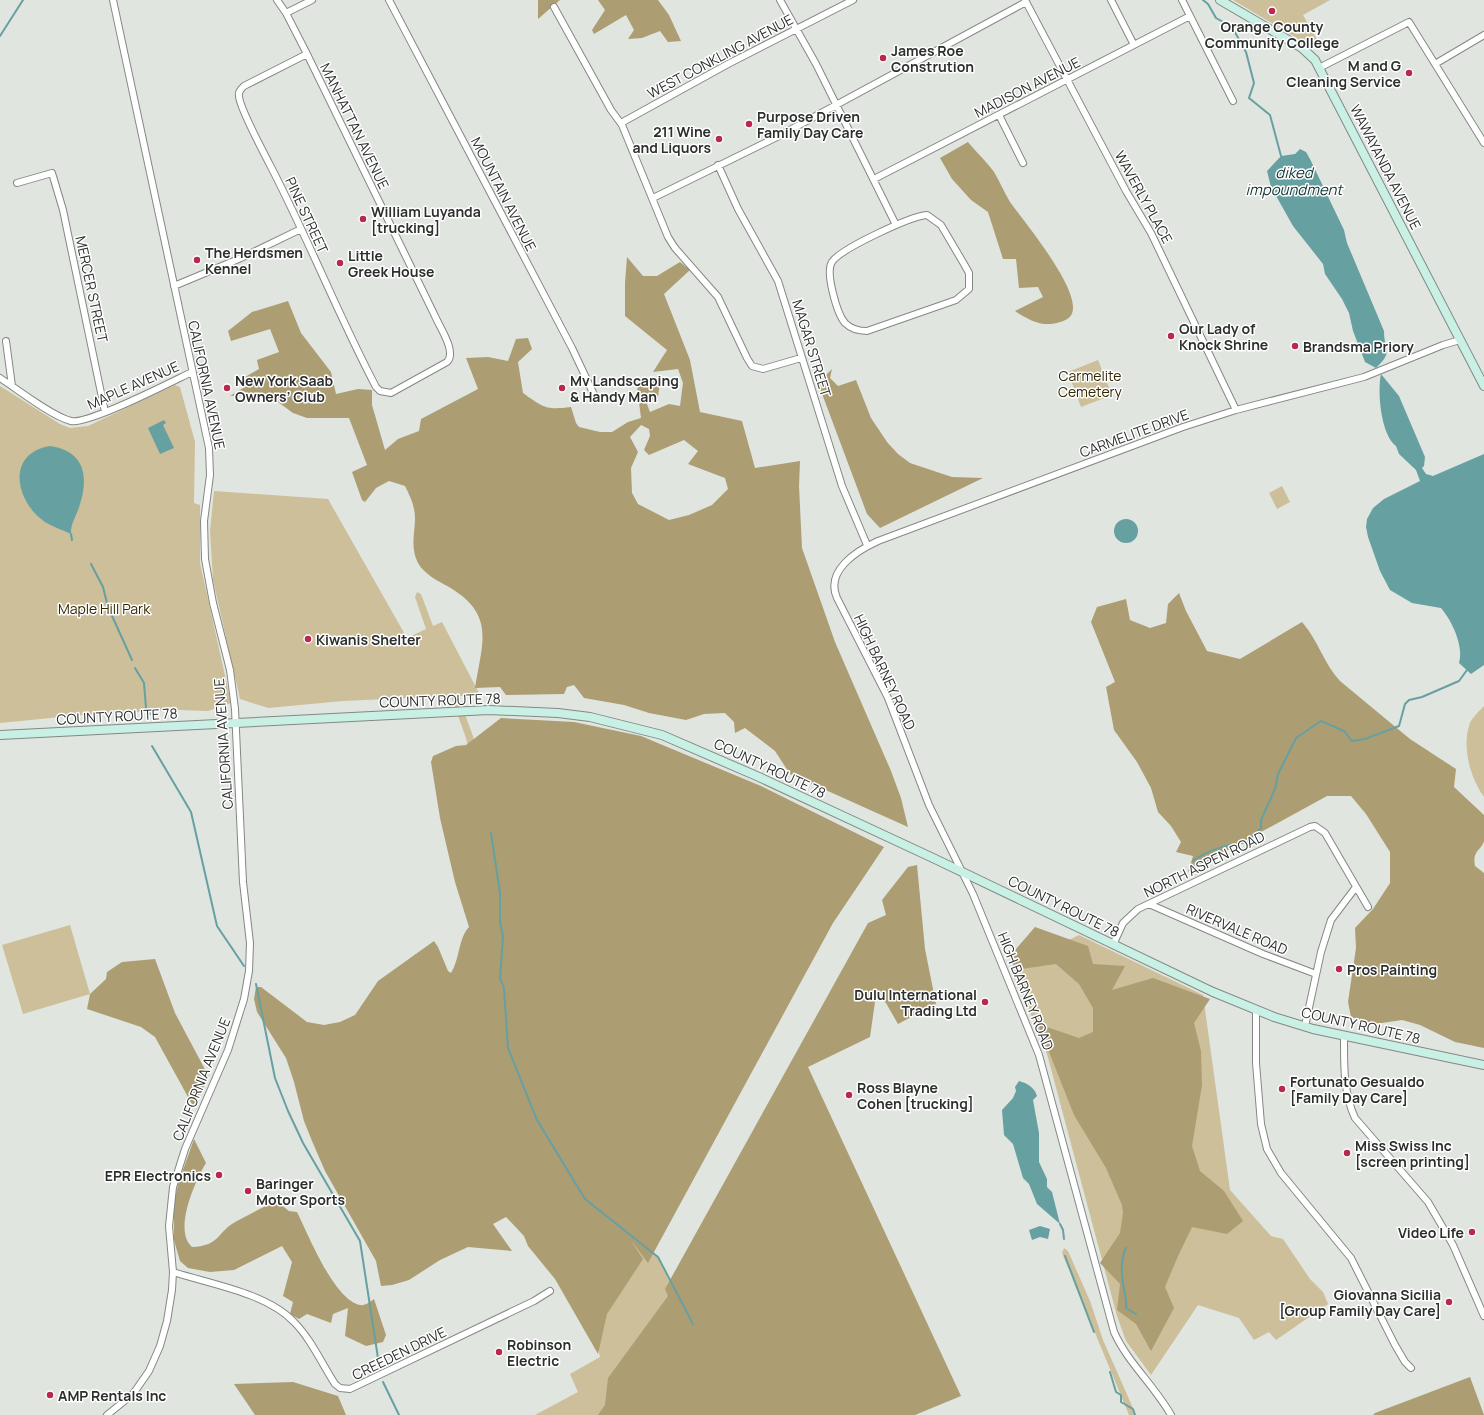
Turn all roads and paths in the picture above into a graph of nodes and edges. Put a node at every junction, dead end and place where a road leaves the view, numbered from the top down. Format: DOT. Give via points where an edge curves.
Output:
graph roads {
  1 [pos="113,0"];
  2 [pos="278,0"];
  3 [pos="312,0"];
  4 [pos="388,0"];
  5 [pos="780,0"];
  6 [pos="853,0"];
  7 [pos="1110,0"];
  8 [pos="1182,0"];
  9 [pos="1220,0"];
  10 [pos="1025,1"];
  11 [pos="554,7"];
  12 [pos="286,13"];
  13 [pos="1190,16"];
  14 [pos="796,29"];
  15 [pos="1484,35"];
  16 [pos="1134,45"];
  17 [pos="307,54"];
  18 [pos="1435,64"];
  19 [pos="1319,68"];
  20 [pos="1068,80"];
  21 [pos="1233,101"];
  22 [pos="836,106"];
  23 [pos="999,115"];
  24 [pos="621,123"];
  25 [pos="1484,143"];
  26 [pos="1023,163"];
  27 [pos="718,165"];
  28 [pos="874,179"];
  29 [pos="17,184"];
  30 [pos="653,198"];
  31 [pos="896,225"];
  32 [pos="301,229"];
  33 [pos="174,286"];
  34 [pos="1460,340"];
  35 [pos="6,341"];
  36 [pos="801,358"];
  37 [pos="192,372"];
  38 [pos="0,378"];
  39 [pos="12,386"];
  40 [pos="1484,386"];
  41 [pos="380,391"];
  42 [pos="596,400"];
  43 [pos="1236,410"];
  44 [pos="105,412"];
  45 [pos="868,545"];
  46 [pos="833,581"];
  47 [pos="236,723"];
  48 [pos="0,735"];
  49 [pos="962,872"];
  50 [pos="1356,888"];
  51 [pos="1149,904"];
  52 [pos="1368,907"];
  53 [pos="1113,945"];
  54 [pos="1316,974"];
  55 [pos="1256,1010"];
  56 [pos="1305,1026"];
  57 [pos="1344,1035"];
  58 [pos="1484,1065"];
  59 [pos="173,1272"];
  60 [pos="550,1291"];
  61 [pos="1484,1316"];
  62 [pos="1411,1368"];
  63 [pos="107,1415"];
  64 [pos="1171,1415"];
  1 -- 33 [label="street, CALIFORNIA AVENUE"];
  2 -- 12 [label="street, MANHATTAN AVENUE"];
  3 -- 12 [label="street"];
  4 -- 42 [label="street, MOUNTAIN AVENUE" via="572,348"];
  5 -- 14 [label="street"];
  6 -- 14 [label="street, WEST CONKLING AVENUE"];
  7 -- 16 [label="street"];
  8 -- 13 [label="street"];
  9 -- 19 [label="street, WAWAYANDA AVENUE" via="1302,48"];
  10 -- 20 [label="street, WAVERLY PLACE"];
  10 -- 22 [label="street"];
  11 -- 24 [label="street" via="611,110"];
  12 -- 17 [label="street, MANHATTAN AVENUE"];
  13 -- 16 [label="street, MADISON AVENUE"];
  13 -- 21 [label="street"];
  14 -- 22 [label="street"];
  14 -- 24 [label="street, WEST CONKLING AVENUE"];
  15 -- 18 [label="street"];
  16 -- 20 [label="street, MADISON AVENUE"];
  17 -- 32 [label="street, PINE STREET" via="244,86 239,99"];
  17 -- 41 [label="street, MANHATTAN AVENUE" via="449,348 451,358 437,369 391,393"];
  18 -- 19 [label="street" via="1408,22"];
  18 -- 25 [label="street"];
  19 -- 34 [label="street, WAWAYANDA AVENUE"];
  20 -- 23 [label="street, MADISON AVENUE"];
  20 -- 43 [label="street, WAVERLY PLACE" via="1154,240"];
  22 -- 27 [label="street"];
  22 -- 28 [label="street"];
  23 -- 26 [label="street"];
  23 -- 28 [label="street, MADISON AVENUE"];
  24 -- 30 [label="street"];
  27 -- 30 [label="street"];
  27 -- 36 [label="street, MAGAR STREET" via="738,209 778,281"];
  28 -- 31 [label="street"];
  29 -- 44 [label="street, MERCER STREET" via="52,173 63,210"];
  30 -- 36 [label="street" via="668,237 718,297 752,366 763,369"];
  31 -- 31 [label="street" via="927,215 938,221 969,273 968,288 956,300 867,331 853,329 845,323 839,311 829,279 831,263 837,256"];
  32 -- 33 [label="street"];
  32 -- 41 [label="street, PINE STREET" via="360,356"];
  33 -- 37 [label="street, CALIFORNIA AVENUE"];
  34 -- 40 [label="street, WAWAYANDA AVENUE"];
  34 -- 43 [label="street, CARMELITE DRIVE" via="1364,377"];
  35 -- 39 [label="street"];
  36 -- 45 [label="street, MAGAR STREET" via="842,486"];
  37 -- 44 [label="street, MAPLE AVENUE"];
  37 -- 47 [label="street, CALIFORNIA AVENUE" via="207,433 210,458 204,522 207,570 230,670"];
  38 -- 39 [label="street, MAPLE AVENUE"];
  39 -- 44 [label="street, MAPLE AVENUE" via="66,420 83,421"];
  43 -- 45 [label="street, CARMELITE DRIVE" via="1140,443"];
  45 -- 46 [label="street, CARMELITE DRIVE" via="840,568"];
  46 -- 49 [label="street, HIGH BARNEY ROAD" via="834,592 879,679 929,805"];
  47 -- 48 [label="street, COUNTY ROUTE 78"];
  47 -- 49 [label="street, COUNTY ROUTE 78" via="488,710 590,717 640,728 688,745"];
  47 -- 59 [label="street, CALIFORNIA AVENUE" via="243,882 250,943 249,971 244,999 228,1050 185,1149 173,1187 169,1226"];
  49 -- 53 [label="street, COUNTY ROUTE 78"];
  49 -- 64 [label="street, HIGH BARNEY ROAD" via="994,941 1039,1055 1114,1332 1126,1356 1159,1395"];
  50 -- 51 [label="street, NORTH ASPEN ROAD" via="1329,838 1315,826"];
  50 -- 52 [label="street"];
  50 -- 54 [label="street" via="1331,920"];
  51 -- 53 [label="street, NORTH ASPEN ROAD" via="1138,909 1127,919"];
  51 -- 54 [label="street, RIVERVALE ROAD" via="1263,954"];
  53 -- 55 [label="street, COUNTY ROUTE 78"];
  54 -- 56 [label="street"];
  55 -- 56 [label="street, COUNTY ROUTE 78"];
  55 -- 62 [label="street" via="1256,1063 1261,1124 1267,1149 1280,1173 1352,1258 1395,1345"];
  56 -- 57 [label="street, COUNTY ROUTE 78"];
  57 -- 58 [label="street, COUNTY ROUTE 78"];
  57 -- 61 [label="street" via="1346,1093 1354,1118 1432,1207 1453,1245"];
  59 -- 60 [label="street, CREEDEN DRIVE" via="251,1297 282,1312 300,1329 335,1384 344,1389 358,1387"];
  59 -- 63 [label="street, CALIFORNIA AVENUE" via="170,1308 155,1360 133,1394"];
}
